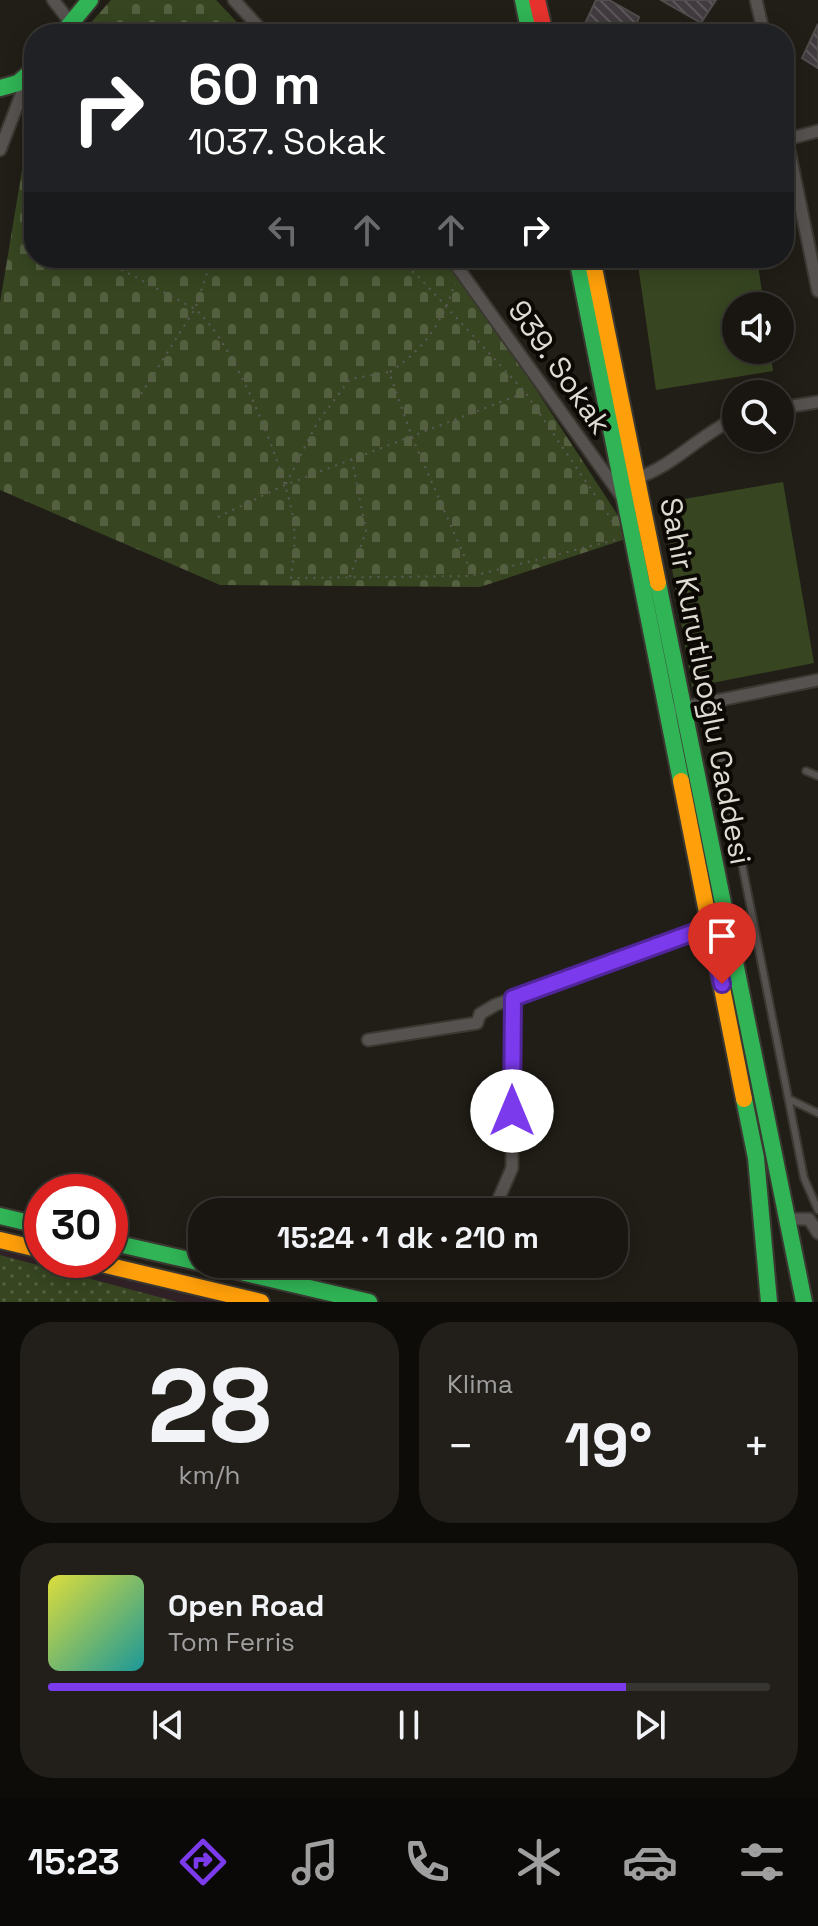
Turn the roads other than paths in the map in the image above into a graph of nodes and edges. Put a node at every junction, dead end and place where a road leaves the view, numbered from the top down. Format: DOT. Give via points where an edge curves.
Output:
graph roads {
  1 [pos="53,0"];
  2 [pos="90,0"];
  3 [pos="234,0"];
  4 [pos="523,0"];
  5 [pos="537,0"];
  6 [pos="756,0"];
  7 [pos="65,24"];
  8 [pos="70,24"];
  9 [pos="256,24"];
  10 [pos="528,24"];
  11 [pos="543,24"];
  12 [pos="762,24"];
  13 [pos="24,76"];
  14 [pos="0,88"];
  15 [pos="24,90"];
  16 [pos="818,131"];
  17 [pos="794,137"];
  18 [pos="0,150"];
  19 [pos="794,177"];
  20 [pos="458,268"];
  21 [pos="579,268"];
  22 [pos="594,268"];
  23 [pos="818,291"];
  24 [pos="818,402"];
  25 [pos="794,406"];
  26 [pos="722,424"];
  27 [pos="637,478"];
  28 [pos="627,504"];
  29 [pos="818,680"];
  30 [pos="676,709"];
  31 [pos="721,758"];
  32 [pos="806,771"];
  33 [pos="818,776"];
  34 [pos="711,926"];
  35 [pos="513,998"];
  36 [pos="368,1040"];
  37 [pos="789,1099"];
  38 [pos="818,1113"];
  39 [pos="499,1198"];
  40 [pos="815,1215"];
  41 [pos="0,1216"];
  42 [pos="785,1219"];
  43 [pos="24,1222"];
  44 [pos="818,1233"];
  45 [pos="0,1240"];
  46 [pos="24,1246"];
  47 [pos="128,1246"];
  48 [pos="188,1259"];
  49 [pos="128,1270"];
  50 [pos="268,1278"];
  51 [pos="261,1302"];
  52 [pos="369,1302"];
  53 [pos="769,1302"];
  54 [pos="804,1302"];
  1 -- 7 [label="street"];
  2 -- 8 [label="street"];
  3 -- 9 [label="street"];
  4 -- 10 [label="street"];
  5 -- 11 [label="street"];
  6 -- 12 [label="street"];
  13 -- 14 [label="street"];
  15 -- 18 [label="street"];
  16 -- 17 [label="street"];
  19 -- 23 [label="street"];
  20 -- 28 [label="street, 939. Sokak"];
  21 -- 28 [label="street, Sahir Kurutluoğlu Caddesi"];
  22 -- 27 [label="street, Sahir Kurutluoğlu Caddesi"];
  24 -- 25 [label="street"];
  26 -- 27 [label="street" via="678,459"];
  27 -- 30 [label="street, Sahir Kurutluoğlu Caddesi"];
  28 -- 30 [label="street, Sahir Kurutluoğlu Caddesi"];
  29 -- 30 [label="street"];
  30 -- 34 [label="street, Sahir Kurutluoğlu Caddesi"];
  30 -- 42 [label="street, Sahir Kurutluoğlu Caddesi"];
  31 -- 37 [label="lane"];
  32 -- 33 [label="lane"];
  34 -- 35 [label="street"];
  34 -- 53 [label="street, Sahir Kurutluoğlu Caddesi" via="758,1171"];
  35 -- 36 [label="street" via="486,1009 477,1023"];
  35 -- 39 [label="street" via="512,1168"];
  37 -- 38 [label="lane"];
  37 -- 40 [label="lane"];
  40 -- 42 [label="street"];
  40 -- 44 [label="street"];
  41 -- 43 [label="street"];
  42 -- 54 [label="street, Sahir Kurutluoğlu Caddesi"];
  45 -- 46 [label="street"];
  47 -- 48 [label="street"];
  49 -- 51 [label="street"];
  50 -- 52 [label="street"];
}
